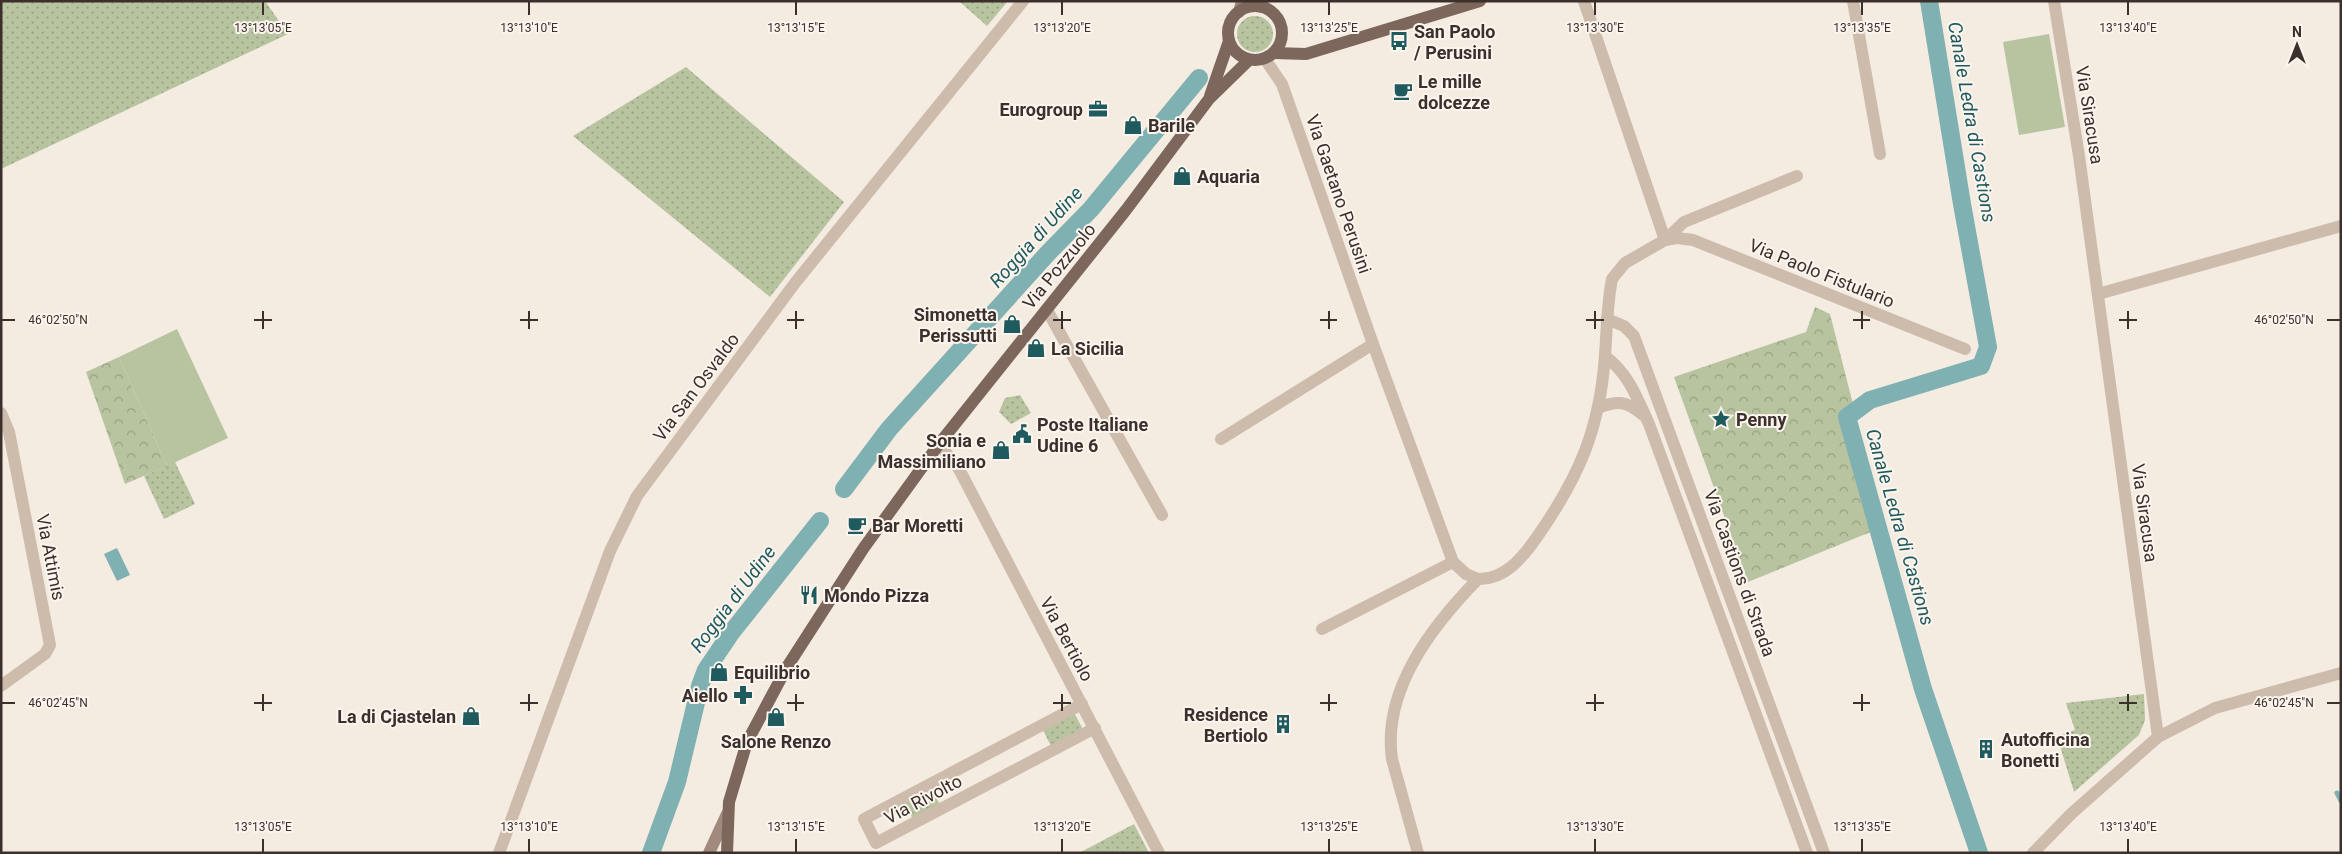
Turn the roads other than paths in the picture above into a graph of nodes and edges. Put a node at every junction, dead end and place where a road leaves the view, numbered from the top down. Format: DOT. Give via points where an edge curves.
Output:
graph roads {
  1 [pos="1023,1"];
  2 [pos="1276,1"];
  3 [pos="1480,1"];
  4 [pos="1584,1"];
  5 [pos="1853,1"];
  6 [pos="2054,1"];
  7 [pos="1262,5"];
  8 [pos="1240,7"];
  9 [pos="1229,41"];
  10 [pos="1270,56"];
  11 [pos="1249,60"];
  12 [pos="1209,98"];
  13 [pos="1880,154"];
  14 [pos="1797,176"];
  15 [pos="2341,226"];
  16 [pos="1665,240"];
  17 [pos="2098,294"];
  18 [pos="1047,310"];
  19 [pos="1607,319"];
  20 [pos="1373,344"];
  21 [pos="1965,349"];
  22 [pos="1606,356"];
  23 [pos="1598,408"];
  24 [pos="1,413"];
  25 [pos="1646,418"];
  26 [pos="1221,438"];
  27 [pos="939,444"];
  28 [pos="1162,515"];
  29 [pos="1452,562"];
  30 [pos="1478,579"];
  31 [pos="1322,629"];
  32 [pos="2341,672"];
  33 [pos="1,686"];
  34 [pos="1082,704"];
  35 [pos="1094,728"];
  36 [pos="2158,737"];
  37 [pos="727,814"];
  38 [pos="879,848"];
  39 [pos="498,853"];
  40 [pos="710,853"];
  41 [pos="727,853"];
  42 [pos="1159,853"];
  43 [pos="1418,853"];
  44 [pos="1807,853"];
  45 [pos="1824,853"];
  46 [pos="2034,853"];
  1 -- 39 [label="street, Via San Osvaldo" via="795,283 637,496 610,551"];
  2 -- 7 [label="main road"];
  3 -- 10 [label="main road" via="1306,54"];
  4 -- 16 [label="street"];
  5 -- 13 [label="street"];
  6 -- 17 [label="street, Via Siracusa"];
  7 -- 8 [label="main road"];
  7 -- 10 [label="main road" via="1275,14 1283,31 1281,43"];
  8 -- 9 [label="main road" via="1231,22"];
  9 -- 11 [label="main road" via="1237,53"];
  9 -- 12 [label="main road, Via Pozzuolo"];
  10 -- 11 [label="main road"];
  10 -- 20 [label="street, Via Gaetano Perusini"];
  11 -- 12 [label="main road, Via Pozzuolo"];
  12 -- 18 [label="main road, Via Pozzuolo"];
  14 -- 16 [label="street" via="1684,222"];
  15 -- 17 [label="street"];
  16 -- 19 [label="street" via="1640,253 1616,272 1612,279"];
  16 -- 21 [label="street, Via Paolo Fistulario" via="1693,240"];
  17 -- 36 [label="street, Via Siracusa"];
  18 -- 27 [label="main road, Via Pozzuolo"];
  18 -- 28 [label="street"];
  19 -- 22 [label="street"];
  19 -- 45 [label="street, Via Castions di Strada" via="1624,326 1634,336"];
  20 -- 26 [label="street"];
  20 -- 29 [label="street, Via Gaetano Perusini"];
  22 -- 23 [label="street"];
  22 -- 25 [label="street, Via Castions di Strada" via="1619,366 1630,382"];
  23 -- 25 [label="street" via="1625,402"];
  23 -- 30 [label="street" via="1579,470 1531,546 1499,576 1490,580"];
  24 -- 33 [label="street, Via Attimis" via="9,432 50,645 39,659"];
  25 -- 44 [label="street, Via Castions di Strada"];
  27 -- 34 [label="street, Via Bertiolo" via="959,469"];
  27 -- 37 [label="main road, Via Pozzuolo" via="863,549 767,701 746,742"];
  29 -- 30 [label="street"];
  29 -- 31 [label="street"];
  30 -- 43 [label="street" via="1437,626 1403,683 1392,715 1389,743 1392,759"];
  32 -- 36 [label="street" via="2215,708"];
  34 -- 35 [label="street, Via Bertiolo"];
  34 -- 38 [label="street, Via Rivolto" via="864,819"];
  35 -- 38 [label="street, Via Rivolto"];
  35 -- 42 [label="street, Via Bertiolo"];
  36 -- 46 [label="street" via="2071,814"];
  37 -- 40 [label="street, Via Pozzuolo"];
  37 -- 41 [label="main road, Via Pozzuolo"];
}
